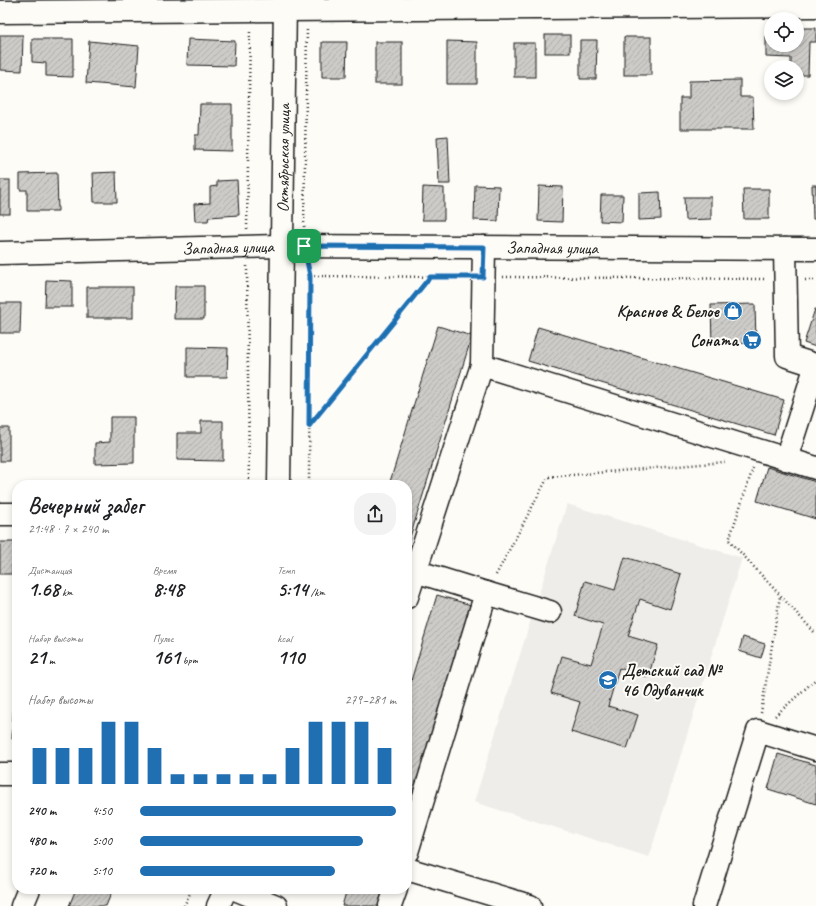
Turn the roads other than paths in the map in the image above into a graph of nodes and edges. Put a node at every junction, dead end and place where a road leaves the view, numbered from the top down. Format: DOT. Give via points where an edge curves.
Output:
graph roads {
  1 [pos="284,6"];
  2 [pos="816,6"];
  3 [pos="0,12"];
  4 [pos="280,246"];
  5 [pos="484,247"];
  6 [pos="785,249"];
  7 [pos="816,249"];
  8 [pos="0,253"];
  9 [pos="482,365"];
  10 [pos="816,365"];
  11 [pos="786,459"];
  12 [pos="816,468"];
  13 [pos="278,480"];
  14 [pos="0,514"];
  15 [pos="12,514"];
  16 [pos="415,571"];
  17 [pos="412,581"];
  18 [pos="486,593"];
  19 [pos="550,612"];
  20 [pos="816,749"];
  21 [pos="0,774"];
  22 [pos="12,774"];
  23 [pos="412,836"];
  24 [pos="412,871"];
  25 [pos="27,894"];
  26 [pos="224,894"];
  27 [pos="247,894"];
  28 [pos="394,894"];
  29 [pos="22,906"];
  30 [pos="218,906"];
  31 [pos="276,906"];
  32 [pos="390,906"];
  33 [pos="530,906"];
  34 [pos="704,906"];
  1 -- 2 [label="street" via="307,11"];
  1 -- 3 [label="street"];
  1 -- 4 [label="street, Октябрьская улица"];
  4 -- 5 [label="street, Западная улица"];
  4 -- 8 [label="street, Западная улица"];
  4 -- 13 [label="street, Октябрьская улица"];
  5 -- 6 [label="street, Западная улица"];
  5 -- 9 [label="street"];
  6 -- 7 [label="street, Западная улица"];
  6 -- 10 [label="street" via="787,356"];
  9 -- 11 [label="street"];
  9 -- 16 [label="street"];
  10 -- 11 [label="street"];
  11 -- 12 [label="street"];
  14 -- 15 [label="street"];
  16 -- 17 [label="street"];
  16 -- 18 [label="street"];
  18 -- 19 [label="street"];
  18 -- 23 [label="street"];
  20 -- 34 [label="street" via="758,731"];
  21 -- 22 [label="street"];
  24 -- 33 [label="street"];
  25 -- 29 [label="street"];
  26 -- 30 [label="street"];
  27 -- 31 [label="street"];
  28 -- 32 [label="street"];
}
